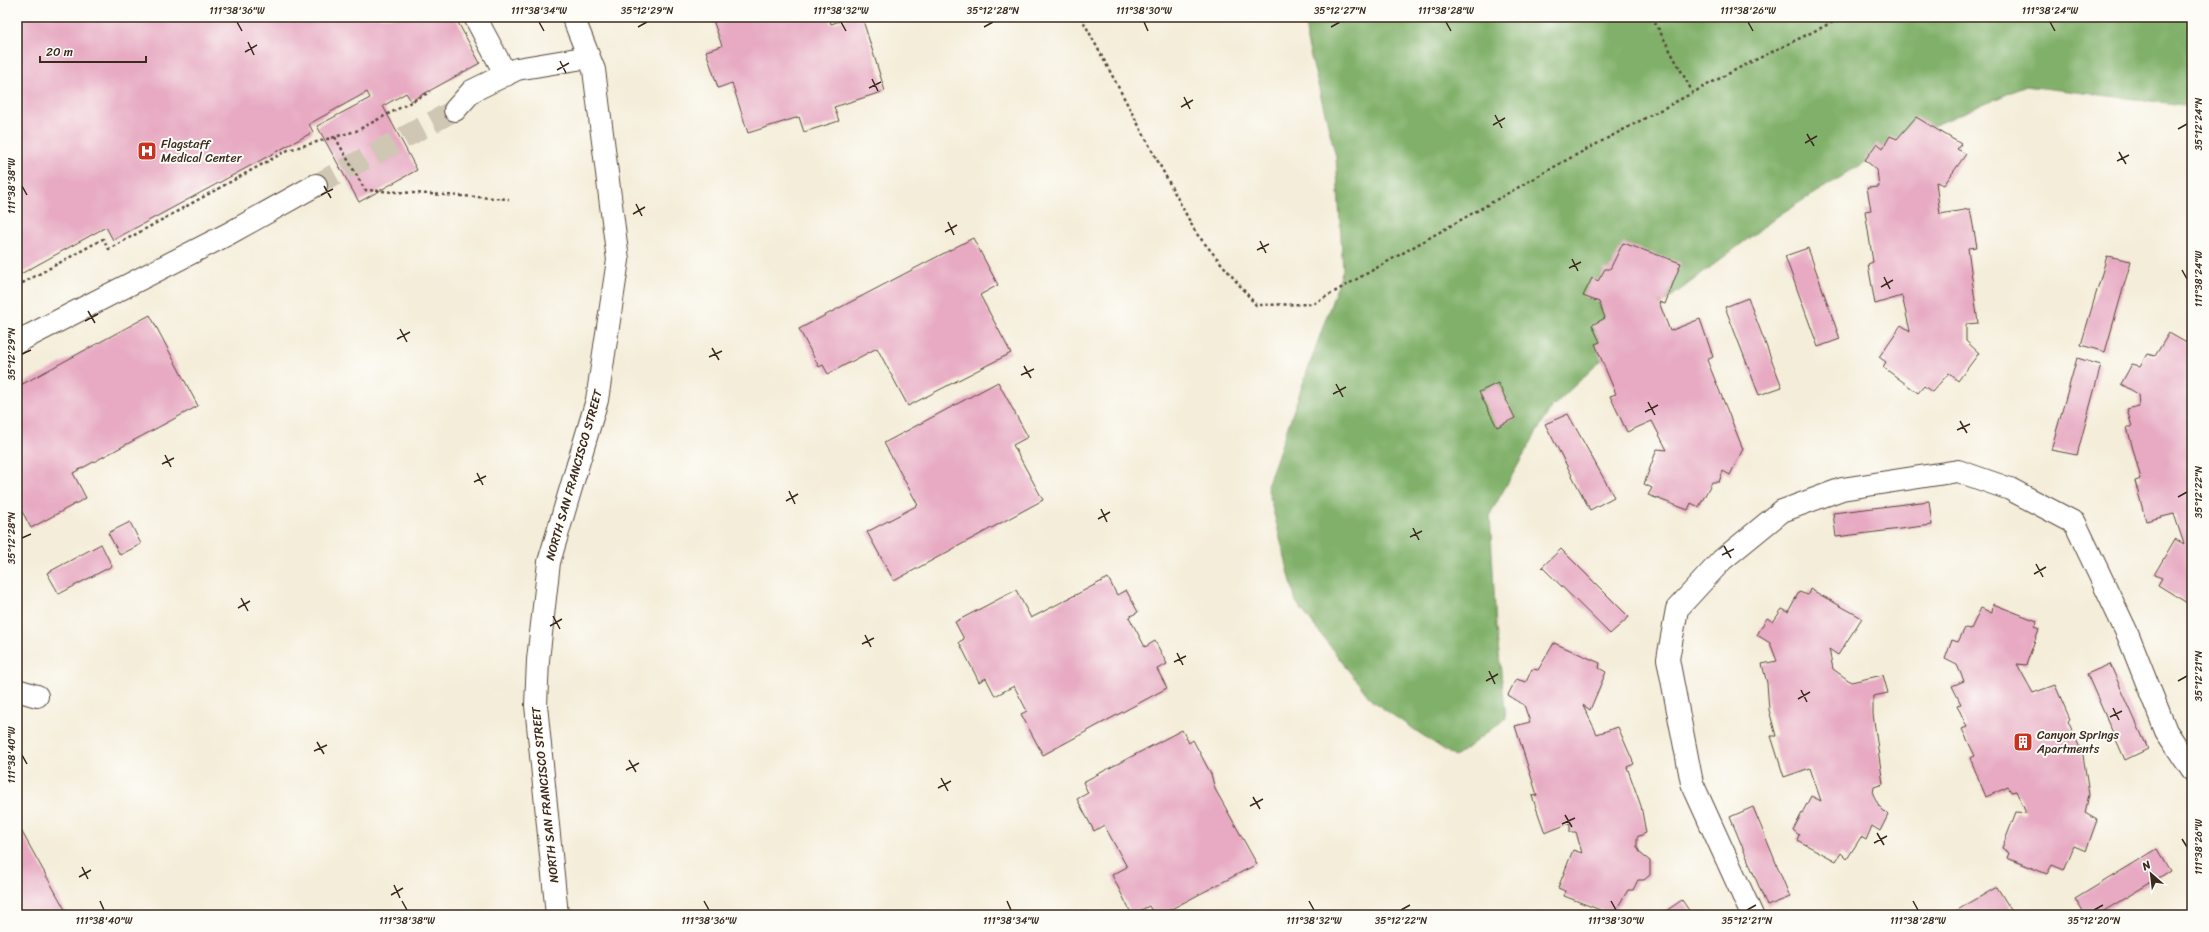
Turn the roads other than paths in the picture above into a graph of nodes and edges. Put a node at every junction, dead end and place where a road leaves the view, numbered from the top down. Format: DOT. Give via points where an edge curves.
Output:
graph roads {
  1 [pos="475,17"];
  2 [pos="573,17"];
  3 [pos="589,57"];
  4 [pos="506,75"];
  5 [pos="455,110"];
  6 [pos="316,185"];
  7 [pos="17,342"];
  8 [pos="17,690"];
  9 [pos="37,696"];
  10 [pos="2192,770"];
  11 [pos="557,915"];
  12 [pos="1752,915"];
  1 -- 4 [label="street"];
  2 -- 3 [label="street, NORTH SAN FRANCISCO STREET"];
  3 -- 4 [label="street" via="517,69"];
  3 -- 11 [label="street, NORTH SAN FRANCISCO STREET" via="594,70 618,260 597,400 549,562 538,660 536,705"];
  4 -- 5 [label="street" via="472,91"];
  6 -- 7 [label="street" via="228,234"];
  8 -- 9 [label="street"];
  10 -- 12 [label="street" via="2166,731 2128,635 2075,523 2010,489 1958,471 1842,489 1782,511 1722,560 1677,610 1668,659 1692,783"];
}
